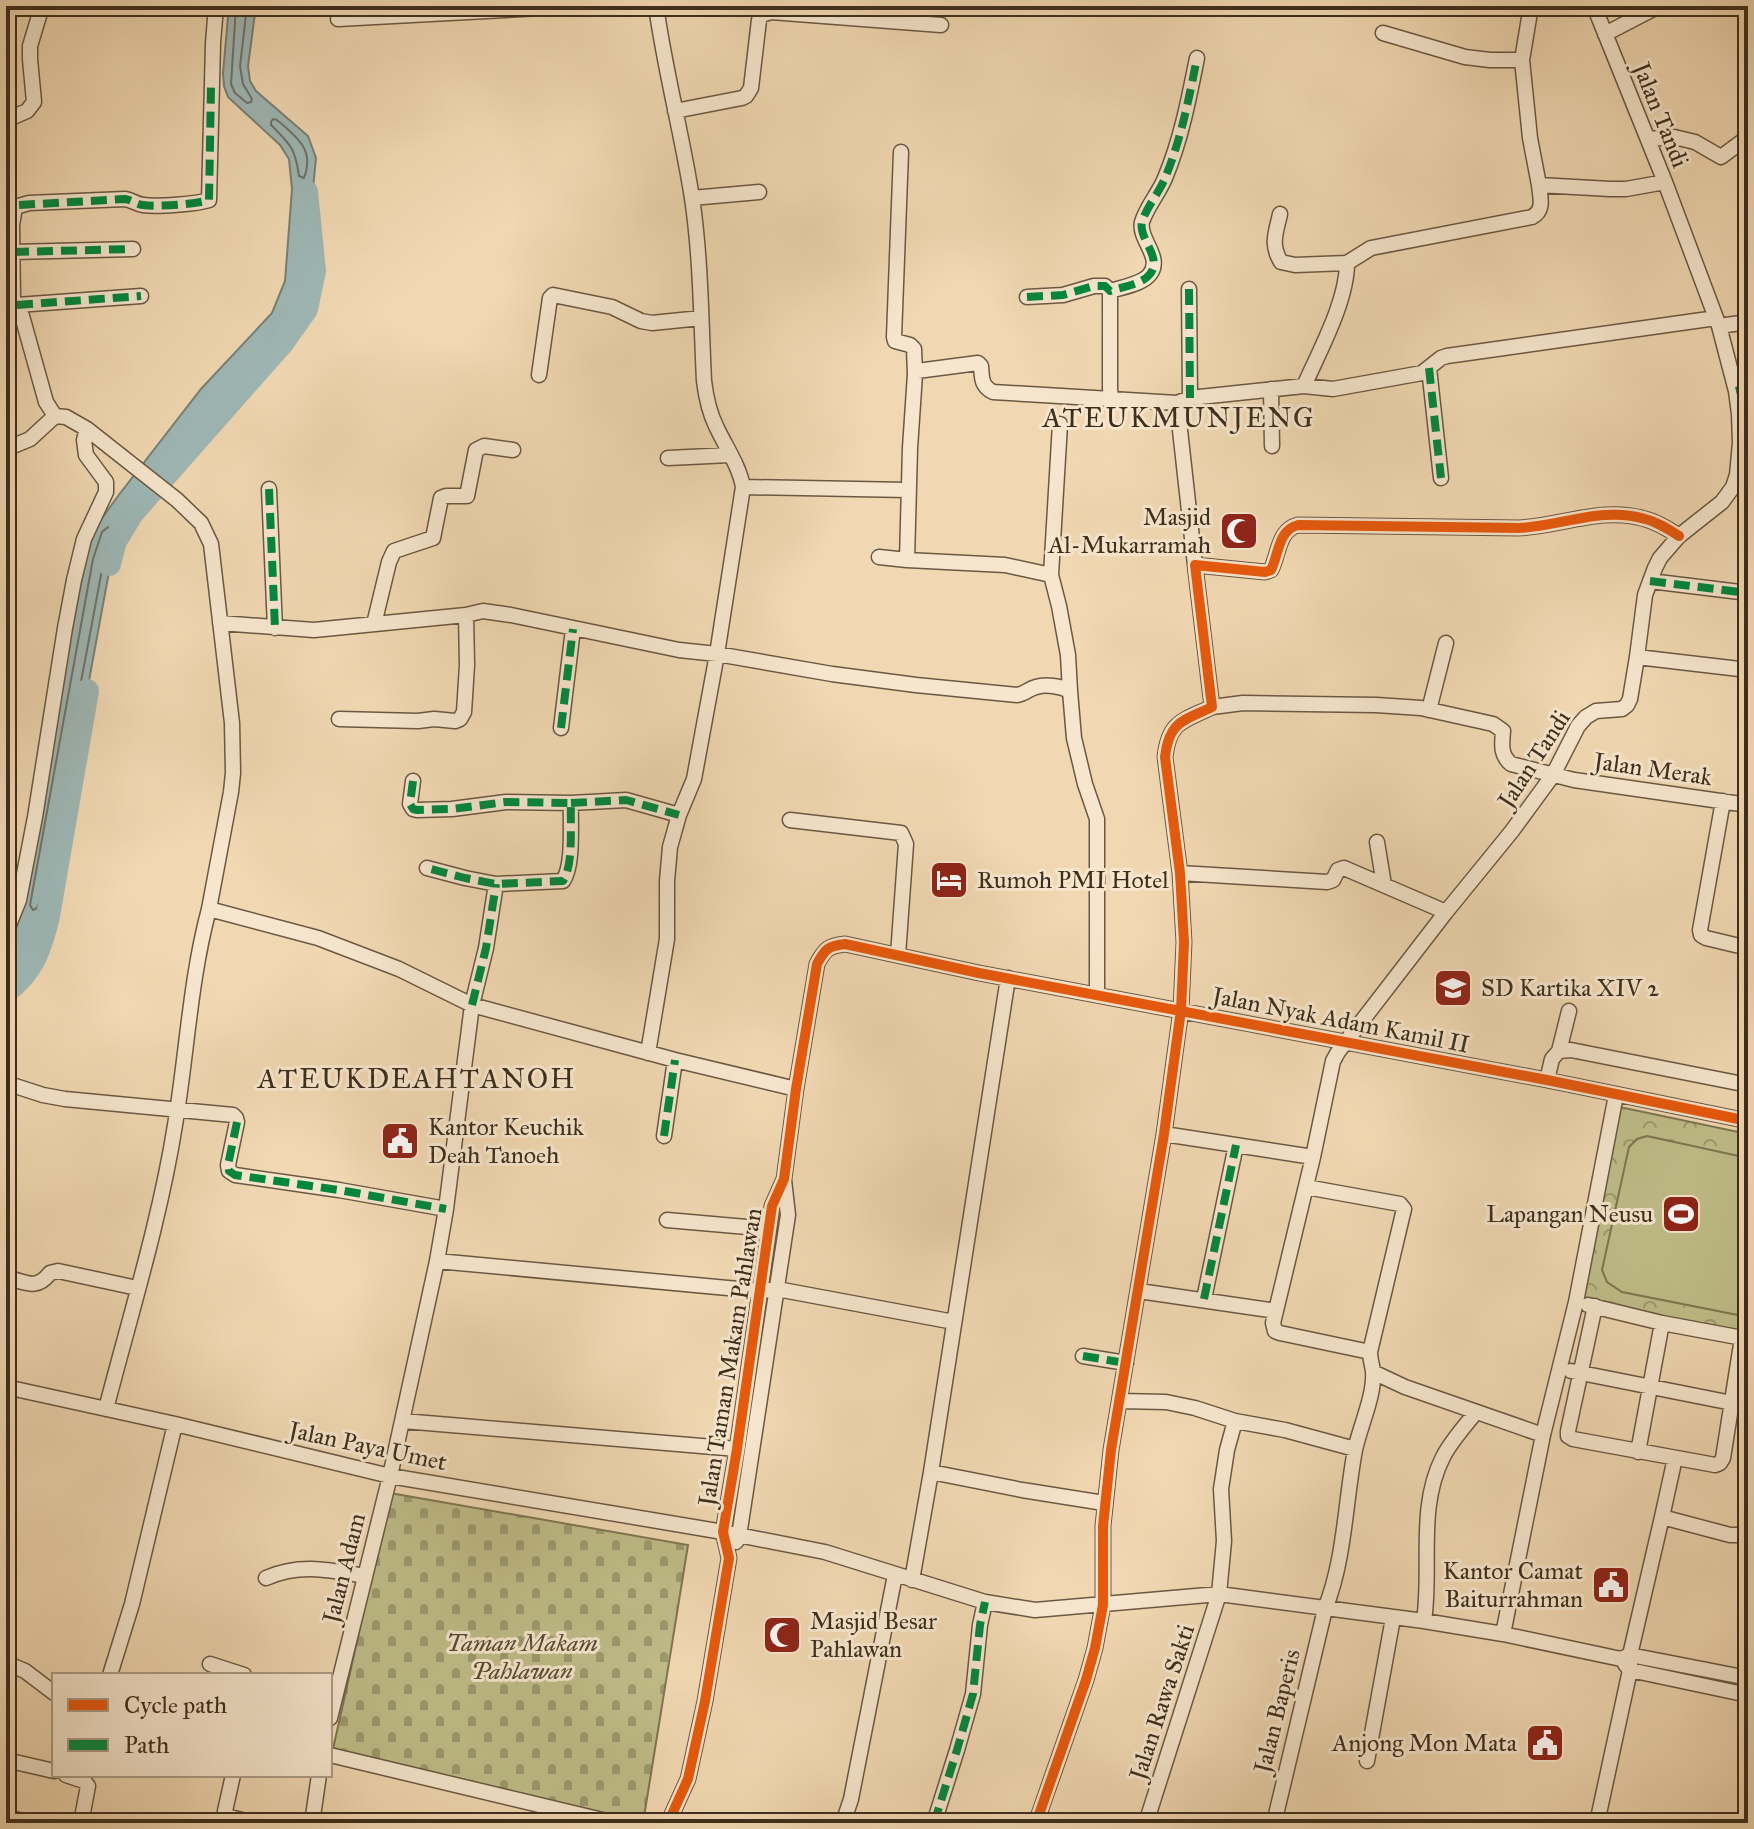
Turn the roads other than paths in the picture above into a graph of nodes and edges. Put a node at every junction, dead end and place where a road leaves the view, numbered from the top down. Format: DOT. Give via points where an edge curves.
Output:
graph roads {
  1 [pos="42,6"];
  2 [pos="216,6"];
  3 [pos="579,6"];
  4 [pos="656,6"];
  5 [pos="1531,6"];
  6 [pos="1594,6"];
  7 [pos="1659,6"];
  8 [pos="847,12"];
  9 [pos="338,19"];
  10 [pos="941,25"];
  11 [pos="1383,33"];
  12 [pos="1605,34"];
  13 [pos="1197,58"];
  14 [pos="1522,60"];
  15 [pos="675,111"];
  16 [pos="6,120"];
  17 [pos="1748,137"];
  18 [pos="1648,139"];
  19 [pos="901,152"];
  20 [pos="1665,182"];
  21 [pos="1539,185"];
  22 [pos="759,192"];
  23 [pos="692,198"];
  24 [pos="1280,214"];
  25 [pos="133,249"];
  26 [pos="13,252"];
  27 [pos="1347,263"];
  28 [pos="1189,289"];
  29 [pos="1110,291"];
  30 [pos="141,296"];
  31 [pos="1027,297"];
  32 [pos="12,301"];
  33 [pos="701,318"];
  34 [pos="1718,322"];
  35 [pos="1748,322"];
  36 [pos="1429,368"];
  37 [pos="915,374"];
  38 [pos="539,375"];
  39 [pos="1304,386"];
  40 [pos="1271,389"];
  41 [pos="1742,390"];
  42 [pos="1111,399"];
  43 [pos="1183,400"];
  44 [pos="55,416"];
  45 [pos="1060,424"];
  46 [pos="87,429"];
  47 [pos="1272,446"];
  48 [pos="6,449"];
  49 [pos="513,450"];
  50 [pos="730,455"];
  51 [pos="668,458"];
  52 [pos="1441,478"];
  53 [pos="743,487"];
  54 [pos="269,489"];
  55 [pos="908,490"];
  56 [pos="1679,536"];
  57 [pos="879,557"];
  58 [pos="907,560"];
  59 [pos="1195,565"];
  60 [pos="1051,575"];
  61 [pos="1650,581"];
  62 [pos="1748,593"];
  63 [pos="466,615"];
  64 [pos="220,623"];
  65 [pos="374,624"];
  66 [pos="275,628"];
  67 [pos="573,629"];
  68 [pos="1446,643"];
  69 [pos="717,654"];
  70 [pos="1637,657"];
  71 [pos="1748,670"];
  72 [pos="1070,691"];
  73 [pos="1212,707"];
  74 [pos="1429,710"];
  75 [pos="339,719"];
  76 [pos="561,728"];
  77 [pos="1553,775"];
  78 [pos="413,781"];
  79 [pos="1723,801"];
  80 [pos="571,803"];
  81 [pos="1748,805"];
  82 [pos="679,815"];
  83 [pos="790,820"];
  84 [pos="1377,842"];
  85 [pos="427,868"];
  86 [pos="1180,873"];
  87 [pos="496,884"];
  88 [pos="1384,885"];
  89 [pos="209,909"];
  90 [pos="1446,912"];
  91 [pos="6,932"];
  92 [pos="831,946"];
  93 [pos="1748,948"];
  94 [pos="898,955"];
  95 [pos="1008,978"];
  96 [pos="1097,994"];
  97 [pos="472,1005"];
  98 [pos="1181,1010"];
  99 [pos="1569,1011"];
  100 [pos="1345,1042"];
  101 [pos="1559,1051"];
  102 [pos="648,1053"];
  103 [pos="675,1060"];
  104 [pos="1547,1080"];
  105 [pos="6,1083"];
  106 [pos="1748,1085"];
  107 [pos="796,1089"];
  108 [pos="1616,1095"];
  109 [pos="177,1110"];
  110 [pos="1748,1121"];
  111 [pos="1164,1134"];
  112 [pos="664,1136"];
  113 [pos="1236,1145"];
  114 [pos="1313,1157"];
  115 [pos="784,1179"];
  116 [pos="1306,1187"];
  117 [pos="446,1209"];
  118 [pos="667,1220"];
  119 [pos="769,1229"];
  120 [pos="437,1261"];
  121 [pos="6,1277"];
  122 [pos="137,1288"];
  123 [pos="777,1289"];
  124 [pos="760,1291"];
  125 [pos="1139,1291"];
  126 [pos="1204,1299"];
  127 [pos="1576,1302"];
  128 [pos="1595,1306"];
  129 [pos="1276,1311"];
  130 [pos="954,1322"];
  131 [pos="1662,1323"];
  132 [pos="1745,1338"];
  133 [pos="1370,1352"];
  134 [pos="1083,1356"];
  135 [pos="1126,1363"];
  136 [pos="1559,1369"];
  137 [pos="1373,1372"];
  138 [pos="1580,1373"];
  139 [pos="6,1387"];
  140 [pos="1405,1387"];
  141 [pos="1651,1387"];
  142 [pos="1370,1394"];
  143 [pos="1120,1401"];
  144 [pos="1732,1403"];
  145 [pos="743,1405"];
  146 [pos="760,1408"];
  147 [pos="106,1409"];
  148 [pos="1476,1412"];
  149 [pos="403,1421"];
  150 [pos="1235,1421"];
  151 [pos="175,1424"];
  152 [pos="1543,1435"];
  153 [pos="737,1449"];
  154 [pos="1355,1449"];
  155 [pos="1638,1452"];
  156 [pos="1675,1458"];
  157 [pos="931,1472"];
  158 [pos="390,1476"];
  159 [pos="1104,1503"];
  160 [pos="1662,1517"];
  161 [pos="723,1532"];
  162 [pos="1748,1535"];
  163 [pos="739,1536"];
  164 [pos="729,1558"];
  165 [pos="895,1575"];
  166 [pos="364,1576"];
  167 [pos="266,1578"];
  168 [pos="912,1580"];
  169 [pos="1219,1594"];
  170 [pos="985,1602"];
  171 [pos="1103,1605"];
  172 [pos="1325,1609"];
  173 [pos="1393,1618"];
  174 [pos="1424,1621"];
  175 [pos="1503,1634"];
  176 [pos="1627,1661"];
  177 [pos="6,1663"];
  178 [pos="210,1664"];
  179 [pos="111,1673"];
  180 [pos="238,1673"];
  181 [pos="1748,1678"];
  182 [pos="52,1691"];
  183 [pos="1748,1695"];
  184 [pos="332,1710"];
  185 [pos="332,1755"];
  186 [pos="6,1760"];
  187 [pos="1367,1761"];
  188 [pos="52,1771"];
  189 [pos="72,1777"];
  190 [pos="233,1777"];
  191 [pos="319,1777"];
  192 [pos="6,1818"];
  193 [pos="35,1823"];
  194 [pos="81,1823"];
  195 [pos="253,1823"];
  196 [pos="312,1823"];
  197 [pos="615,1823"];
  198 [pos="668,1823"];
  199 [pos="843,1823"];
  200 [pos="934,1823"];
  201 [pos="1036,1823"];
  202 [pos="1146,1823"];
  203 [pos="1274,1823"];
  204 [pos="1597,1823"];
  1 -- 16 [label="street" via="30,46 34,102"];
  2 -- 26 [label="street" via="209,200 19,205 13,210"];
  3 -- 9 [label="street"];
  4 -- 15 [label="street"];
  5 -- 14 [label="street"];
  6 -- 12 [label="street, Jalan Tandi"];
  7 -- 12 [label="street"];
  8 -- 10 [label="street"];
  8 -- 15 [label="street" via="766,13 759,20 749,93"];
  11 -- 14 [label="street" via="1465,57"];
  12 -- 18 [label="street, Jalan Tandi"];
  13 -- 29 [label="street" via="1166,176 1142,224 1153,256 1152,271"];
  14 -- 21 [label="street"];
  15 -- 23 [label="street"];
  17 -- 18 [label="street" via="1721,157 1695,142"];
  18 -- 20 [label="street, Jalan Tandi"];
  19 -- 37 [label="street" via="894,337 914,349"];
  20 -- 21 [label="street" via="1626,189"];
  20 -- 34 [label="street, Jalan Tandi"];
  21 -- 27 [label="street" via="1541,205 1532,217 1371,248"];
  22 -- 23 [label="street"];
  23 -- 33 [label="street"];
  24 -- 27 [label="street" via="1274,244 1281,262"];
  25 -- 26 [label="street"];
  26 -- 32 [label="street"];
  27 -- 39 [label="street" via="1343,294"];
  28 -- 43 [label="street"];
  29 -- 31 [label="street" via="1094,286"];
  29 -- 42 [label="street"];
  30 -- 32 [label="street"];
  32 -- 44 [label="street" via="22,316 46,402"];
  33 -- 38 [label="street" via="652,323 612,307 553,295"];
  33 -- 50 [label="street" via="706,399"];
  34 -- 35 [label="street"];
  34 -- 36 [label="street" via="1447,356"];
  34 -- 41 [label="street, Jalan Tandi"];
  36 -- 39 [label="street" via="1333,389"];
  36 -- 52 [label="street"];
  37 -- 42 [label="street" via="978,363 982,384 993,392"];
  37 -- 55 [label="street"];
  39 -- 40 [label="street"];
  40 -- 43 [label="street"];
  40 -- 47 [label="street"];
  41 -- 56 [label="street, Jalan Tandi" via="1733,487"];
  42 -- 43 [label="street"];
  43 -- 59 [label="street"];
  44 -- 46 [label="street"];
  44 -- 48 [label="street" via="30,439"];
  45 -- 60 [label="street"];
  46 -- 64 [label="street" via="201,523 211,544"];
  46 -- 91 [label="street" via="86,455 106,482 106,492 84,539 74,580 19,900"];
  49 -- 65 [label="street" via="476,450 467,496 441,498 433,538 394,551"];
  50 -- 51 [label="street"];
  50 -- 53 [label="street"];
  53 -- 55 [label="street"];
  53 -- 69 [label="street"];
  54 -- 66 [label="street"];
  55 -- 58 [label="street"];
  56 -- 59 [label="street" via="1643,518 1610,514 1519,528 1298,525 1285,532 1271,570"];
  56 -- 61 [label="street, Jalan Tandi" via="1660,558"];
  57 -- 58 [label="street"];
  58 -- 60 [label="street" via="1005,565"];
  59 -- 73 [label="street"];
  60 -- 72 [label="street"];
  61 -- 62 [label="street"];
  61 -- 70 [label="street, Jalan Tandi"];
  63 -- 65 [label="street"];
  63 -- 67 [label="street" via="483,611"];
  63 -- 75 [label="street" via="460,719"];
  64 -- 66 [label="street"];
  64 -- 89 [label="street" via="233,773"];
  65 -- 66 [label="street"];
  67 -- 69 [label="street"];
  67 -- 76 [label="street"];
  68 -- 74 [label="street"];
  69 -- 72 [label="street" via="916,685 1017,695 1040,686"];
  69 -- 82 [label="street" via="694,779"];
  70 -- 71 [label="street"];
  70 -- 77 [label="street, Jalan Tandi" via="1627,705 1586,717"];
  72 -- 96 [label="street" via="1074,738 1097,819"];
  73 -- 74 [label="street" via="1243,703"];
  73 -- 86 [label="street" via="1183,721 1167,740"];
  74 -- 77 [label="street, Jalan Merak" via="1493,724 1503,731 1506,760"];
  77 -- 79 [label="street, Jalan Merak"];
  77 -- 90 [label="street, Jalan Tandi"];
  78 -- 80 [label="street" via="410,804 417,810"];
  79 -- 81 [label="street, Jalan Merak"];
  79 -- 93 [label="street" via="1700,930 1706,938"];
  80 -- 82 [label="street" via="626,800"];
  80 -- 87 [label="street" via="566,879"];
  82 -- 102 [label="street" via="670,847 667,939"];
  83 -- 94 [label="street" via="901,833 906,844"];
  84 -- 88 [label="street"];
  85 -- 87 [label="street"];
  86 -- 88 [label="street" via="1327,882 1344,868"];
  86 -- 98 [label="street"];
  87 -- 97 [label="street, Jalan Adam"];
  88 -- 90 [label="street"];
  89 -- 97 [label="street" via="318,938"];
  89 -- 109 [label="street"];
  90 -- 100 [label="street, Jalan Tandi"];
  92 -- 94 [label="street, Jalan Nyak Adam Kamil II"];
  92 -- 107 [label="street, Jalan Taman Makam Pahlawan" via="817,964"];
  94 -- 95 [label="street, Jalan Nyak Adam Kamil II"];
  95 -- 96 [label="street, Jalan Nyak Adam Kamil II"];
  95 -- 130 [label="street"];
  96 -- 98 [label="street, Jalan Nyak Adam Kamil II"];
  97 -- 102 [label="street"];
  97 -- 117 [label="street, Jalan Adam"];
  98 -- 100 [label="street, Jalan Nyak Adam Kamil II"];
  98 -- 111 [label="street"];
  99 -- 101 [label="street"];
  100 -- 104 [label="street, Jalan Nyak Adam Kamil II"];
  100 -- 114 [label="street, Jalan Tandi" via="1330,1071"];
  101 -- 104 [label="street"];
  101 -- 106 [label="street"];
  102 -- 103 [label="street"];
  103 -- 107 [label="street"];
  103 -- 112 [label="street"];
  104 -- 108 [label="street, Jalan Nyak Adam Kamil II"];
  105 -- 109 [label="street" via="43,1095"];
  107 -- 115 [label="street, Jalan Taman Makam Pahlawan"];
  108 -- 110 [label="street, Jalan Nyak Adam Kamil II"];
  108 -- 127 [label="street"];
  109 -- 117 [label="street" via="236,1118 228,1165 235,1175"];
  109 -- 122 [label="street"];
  111 -- 113 [label="street"];
  111 -- 125 [label="street"];
  113 -- 114 [label="street"];
  113 -- 126 [label="street"];
  114 -- 116 [label="street, Jalan Tandi"];
  115 -- 119 [label="street, Jalan Taman Makam Pahlawan"];
  115 -- 123 [label="street" via="788,1215"];
  116 -- 129 [label="street, Jalan Tandi"];
  116 -- 133 [label="street" via="1400,1204 1404,1209"];
  117 -- 120 [label="street, Jalan Adam"];
  118 -- 119 [label="street"];
  119 -- 124 [label="street, Jalan Taman Makam Pahlawan"];
  120 -- 124 [label="street"];
  120 -- 149 [label="street, Jalan Adam"];
  121 -- 122 [label="street" via="37,1284 58,1271"];
  122 -- 147 [label="street"];
  123 -- 124 [label="street"];
  123 -- 130 [label="street"];
  123 -- 146 [label="street"];
  124 -- 145 [label="street, Jalan Taman Makam Pahlawan"];
  125 -- 126 [label="street"];
  125 -- 135 [label="street"];
  126 -- 129 [label="street"];
  127 -- 128 [label="street"];
  127 -- 136 [label="street"];
  128 -- 131 [label="street"];
  128 -- 138 [label="street"];
  129 -- 133 [label="street" via="1275,1331"];
  130 -- 157 [label="street"];
  131 -- 132 [label="street"];
  131 -- 141 [label="street"];
  132 -- 144 [label="street"];
  133 -- 137 [label="street, Jalan Baperis"];
  134 -- 135 [label="street"];
  135 -- 143 [label="street"];
  136 -- 138 [label="street"];
  136 -- 152 [label="street"];
  137 -- 140 [label="street"];
  137 -- 142 [label="street, Jalan Baperis"];
  138 -- 141 [label="street"];
  138 -- 155 [label="street" via="1568,1436"];
  139 -- 147 [label="street, Jalan Paya Umet"];
  140 -- 142 [label="street"];
  140 -- 148 [label="street"];
  141 -- 144 [label="street"];
  141 -- 155 [label="street"];
  142 -- 154 [label="street, Jalan Baperis"];
  143 -- 150 [label="street" via="1166,1402"];
  143 -- 159 [label="street"];
  144 -- 156 [label="street" via="1720,1463"];
  145 -- 146 [label="street"];
  145 -- 153 [label="street, Jalan Taman Makam Pahlawan"];
  146 -- 163 [label="street"];
  147 -- 151 [label="street, Jalan Paya Umet"];
  148 -- 152 [label="street"];
  148 -- 174 [label="street" via="1444,1454 1432,1486"];
  149 -- 153 [label="street"];
  149 -- 158 [label="street, Jalan Adam"];
  150 -- 154 [label="street"];
  150 -- 169 [label="street, Jalan Rawa Sakti" via="1221,1489"];
  151 -- 158 [label="street, Jalan Paya Umet"];
  151 -- 179 [label="street"];
  152 -- 175 [label="street"];
  153 -- 161 [label="street, Jalan Taman Makam Pahlawan"];
  154 -- 172 [label="street, Jalan Baperis" via="1344,1531"];
  155 -- 156 [label="street"];
  156 -- 160 [label="street"];
  157 -- 159 [label="street"];
  157 -- 168 [label="street"];
  158 -- 161 [label="street, Jalan Paya Umet"];
  158 -- 166 [label="street, Jalan Adam"];
  159 -- 171 [label="street"];
  160 -- 162 [label="street"];
  160 -- 176 [label="street"];
  161 -- 163 [label="street, Jalan Paya Umet"];
  161 -- 164 [label="street, Jalan Taman Makam Pahlawan"];
  163 -- 164 [label="street"];
  163 -- 165 [label="street, Jalan Paya Umet" via="825,1552"];
  164 -- 198 [label="street, Jalan Taman Makam Pahlawan" via="694,1754"];
  165 -- 168 [label="street, Jalan Paya Umet"];
  165 -- 199 [label="street"];
  166 -- 167 [label="street" via="301,1568"];
  166 -- 184 [label="street, Jalan Adam"];
  168 -- 170 [label="street, Jalan Paya Umet"];
  169 -- 171 [label="street, Jalan Paya Umet"];
  169 -- 172 [label="street, Jalan Paya Umet"];
  169 -- 202 [label="street, Jalan Rawa Sakti"];
  170 -- 171 [label="street, Jalan Paya Umet" via="1035,1610"];
  170 -- 200 [label="street" via="973,1694"];
  171 -- 201 [label="street" via="1086,1680"];
  172 -- 173 [label="street, Jalan Paya Umet"];
  172 -- 203 [label="street, Jalan Baperis"];
  173 -- 174 [label="street, Jalan Paya Umet"];
  173 -- 187 [label="street"];
  174 -- 175 [label="street, Jalan Paya Umet"];
  175 -- 176 [label="street, Jalan Paya Umet"];
  176 -- 181 [label="street"];
  176 -- 183 [label="street"];
  176 -- 204 [label="street"];
  177 -- 182 [label="street"];
  178 -- 180 [label="street"];
  185 -- 197 [label="street"];
  186 -- 188 [label="street"];
  189 -- 194 [label="street" via="88,1786"];
  190 -- 195 [label="street" via="226,1816"];
  191 -- 196 [label="street"];
  192 -- 193 [label="street"];
}
